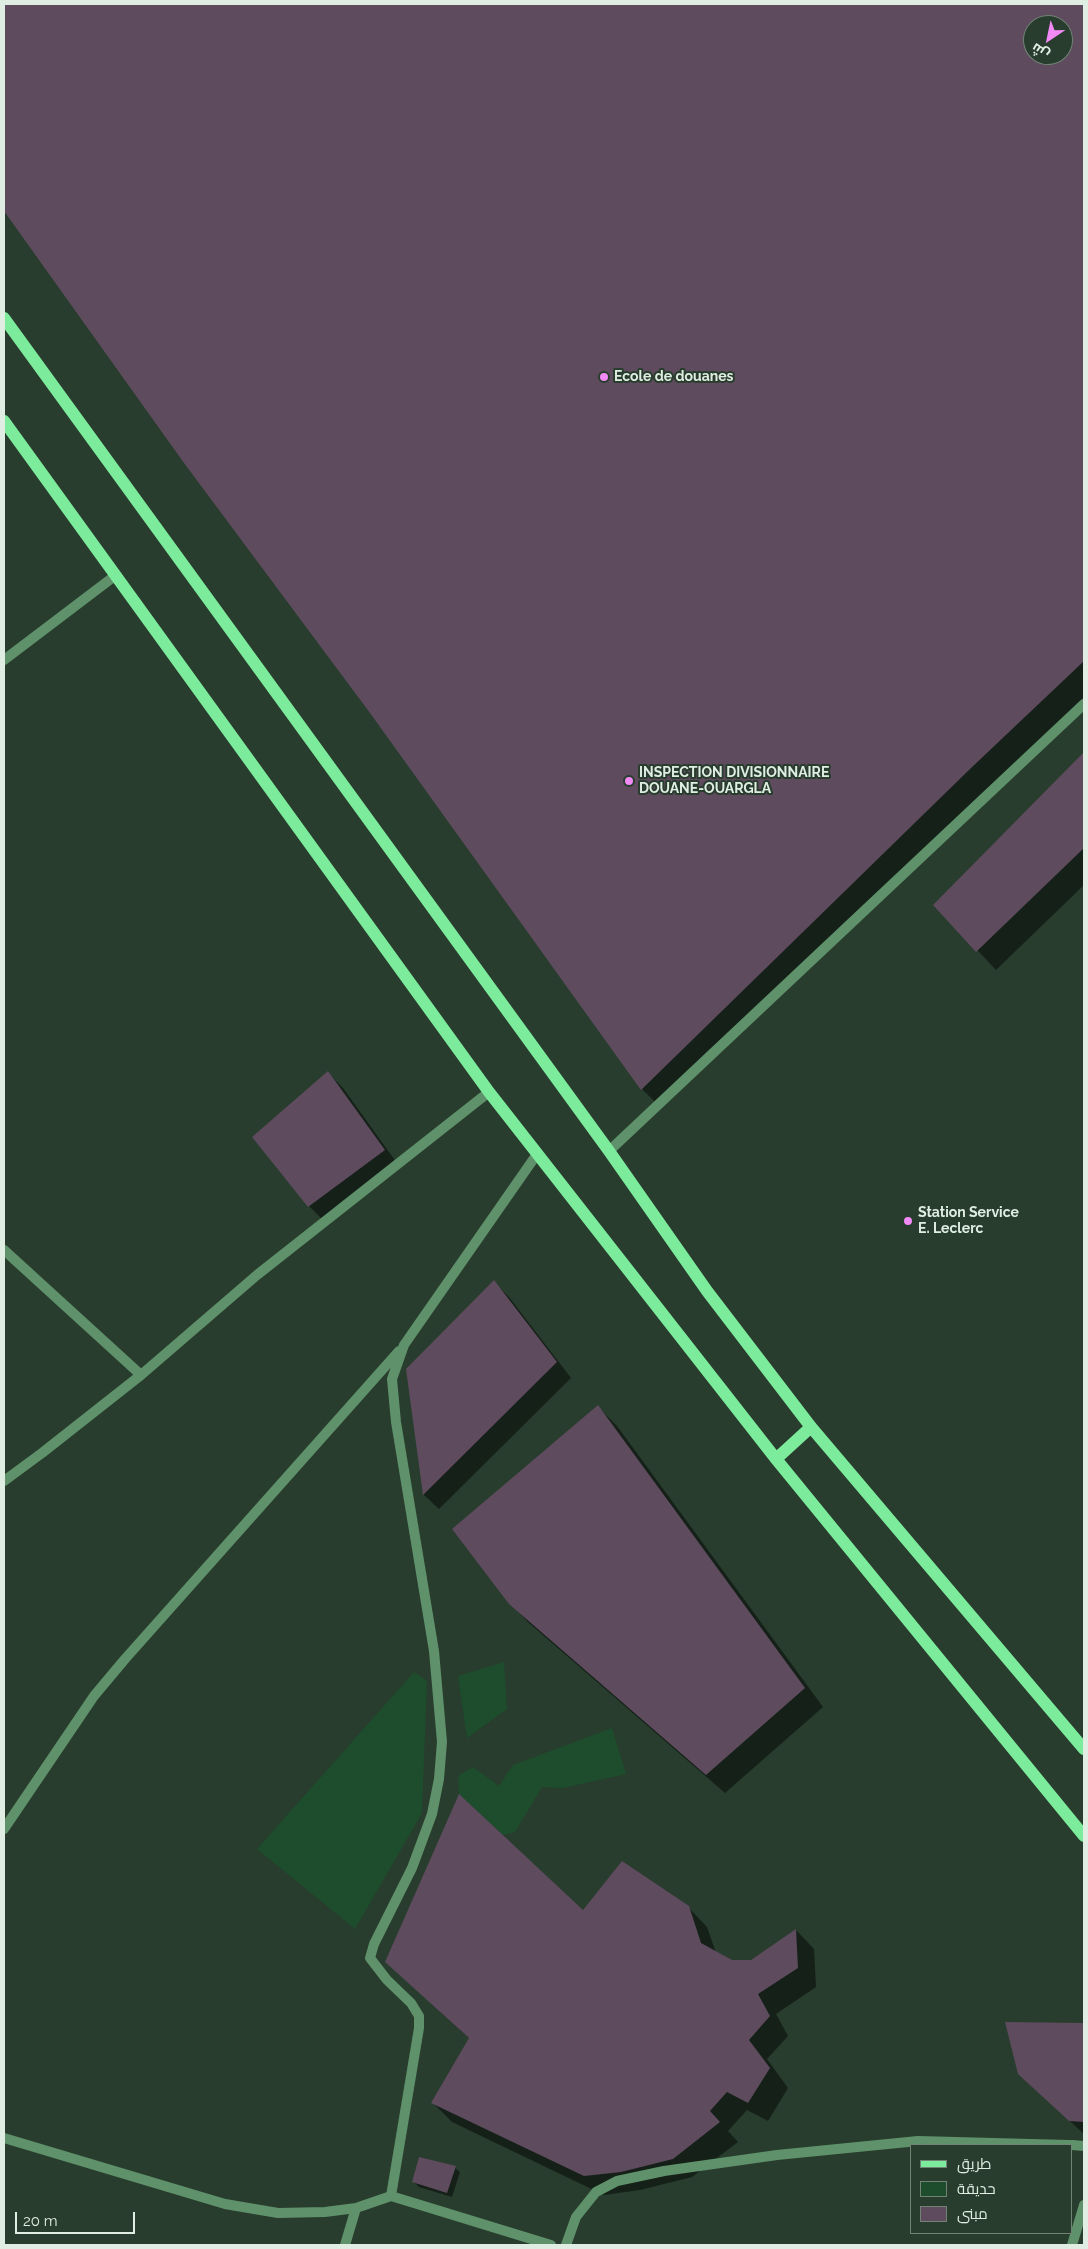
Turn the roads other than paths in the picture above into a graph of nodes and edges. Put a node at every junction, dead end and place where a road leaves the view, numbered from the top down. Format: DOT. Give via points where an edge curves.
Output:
graph roads {
  1 [pos="4,318"];
  2 [pos="4,421"];
  3 [pos="116,575"];
  4 [pos="4,660"];
  5 [pos="1084,704"];
  6 [pos="489,1092"];
  7 [pos="609,1151"];
  8 [pos="537,1154"];
  9 [pos="4,1250"];
  10 [pos="404,1345"];
  11 [pos="141,1375"];
  12 [pos="811,1427"];
  13 [pos="776,1459"];
  14 [pos="4,1481"];
  15 [pos="1084,1749"];
  16 [pos="4,1829"];
  17 [pos="1084,1836"];
  18 [pos="4,2138"];
  19 [pos="1032,2144"];
  20 [pos="392,2196"];
  21 [pos="1084,2205"];
  22 [pos="356,2208"];
  23 [pos="345,2245"];
  24 [pos="551,2245"];
  25 [pos="566,2245"];
  26 [pos="1072,2245"];
  1 -- 7 [label="main road"];
  2 -- 3 [label="main road"];
  3 -- 4 [label="street"];
  3 -- 6 [label="main road"];
  5 -- 7 [label="street"];
  6 -- 8 [label="main road"];
  6 -- 11 [label="street" via="257,1274"];
  7 -- 12 [label="main road" via="707,1291"];
  8 -- 10 [label="street"];
  8 -- 13 [label="main road"];
  9 -- 11 [label="street"];
  10 -- 16 [label="street" via="94,1696"];
  10 -- 20 [label="street" via="392,1379 396,1422 434,1651 442,1742 432,1814 412,1868 370,1958 419,2016"];
  11 -- 14 [label="street"];
  12 -- 13 [label="main road"];
  12 -- 15 [label="main road"];
  13 -- 17 [label="main road"];
  18 -- 22 [label="street" via="224,2204 278,2213"];
  19 -- 25 [label="street" via="918,2141 777,2155 617,2181 596,2192 576,2217"];
  20 -- 22 [label="street"];
  20 -- 24 [label="street"];
  21 -- 26 [label="street"];
  22 -- 23 [label="street"];
}
